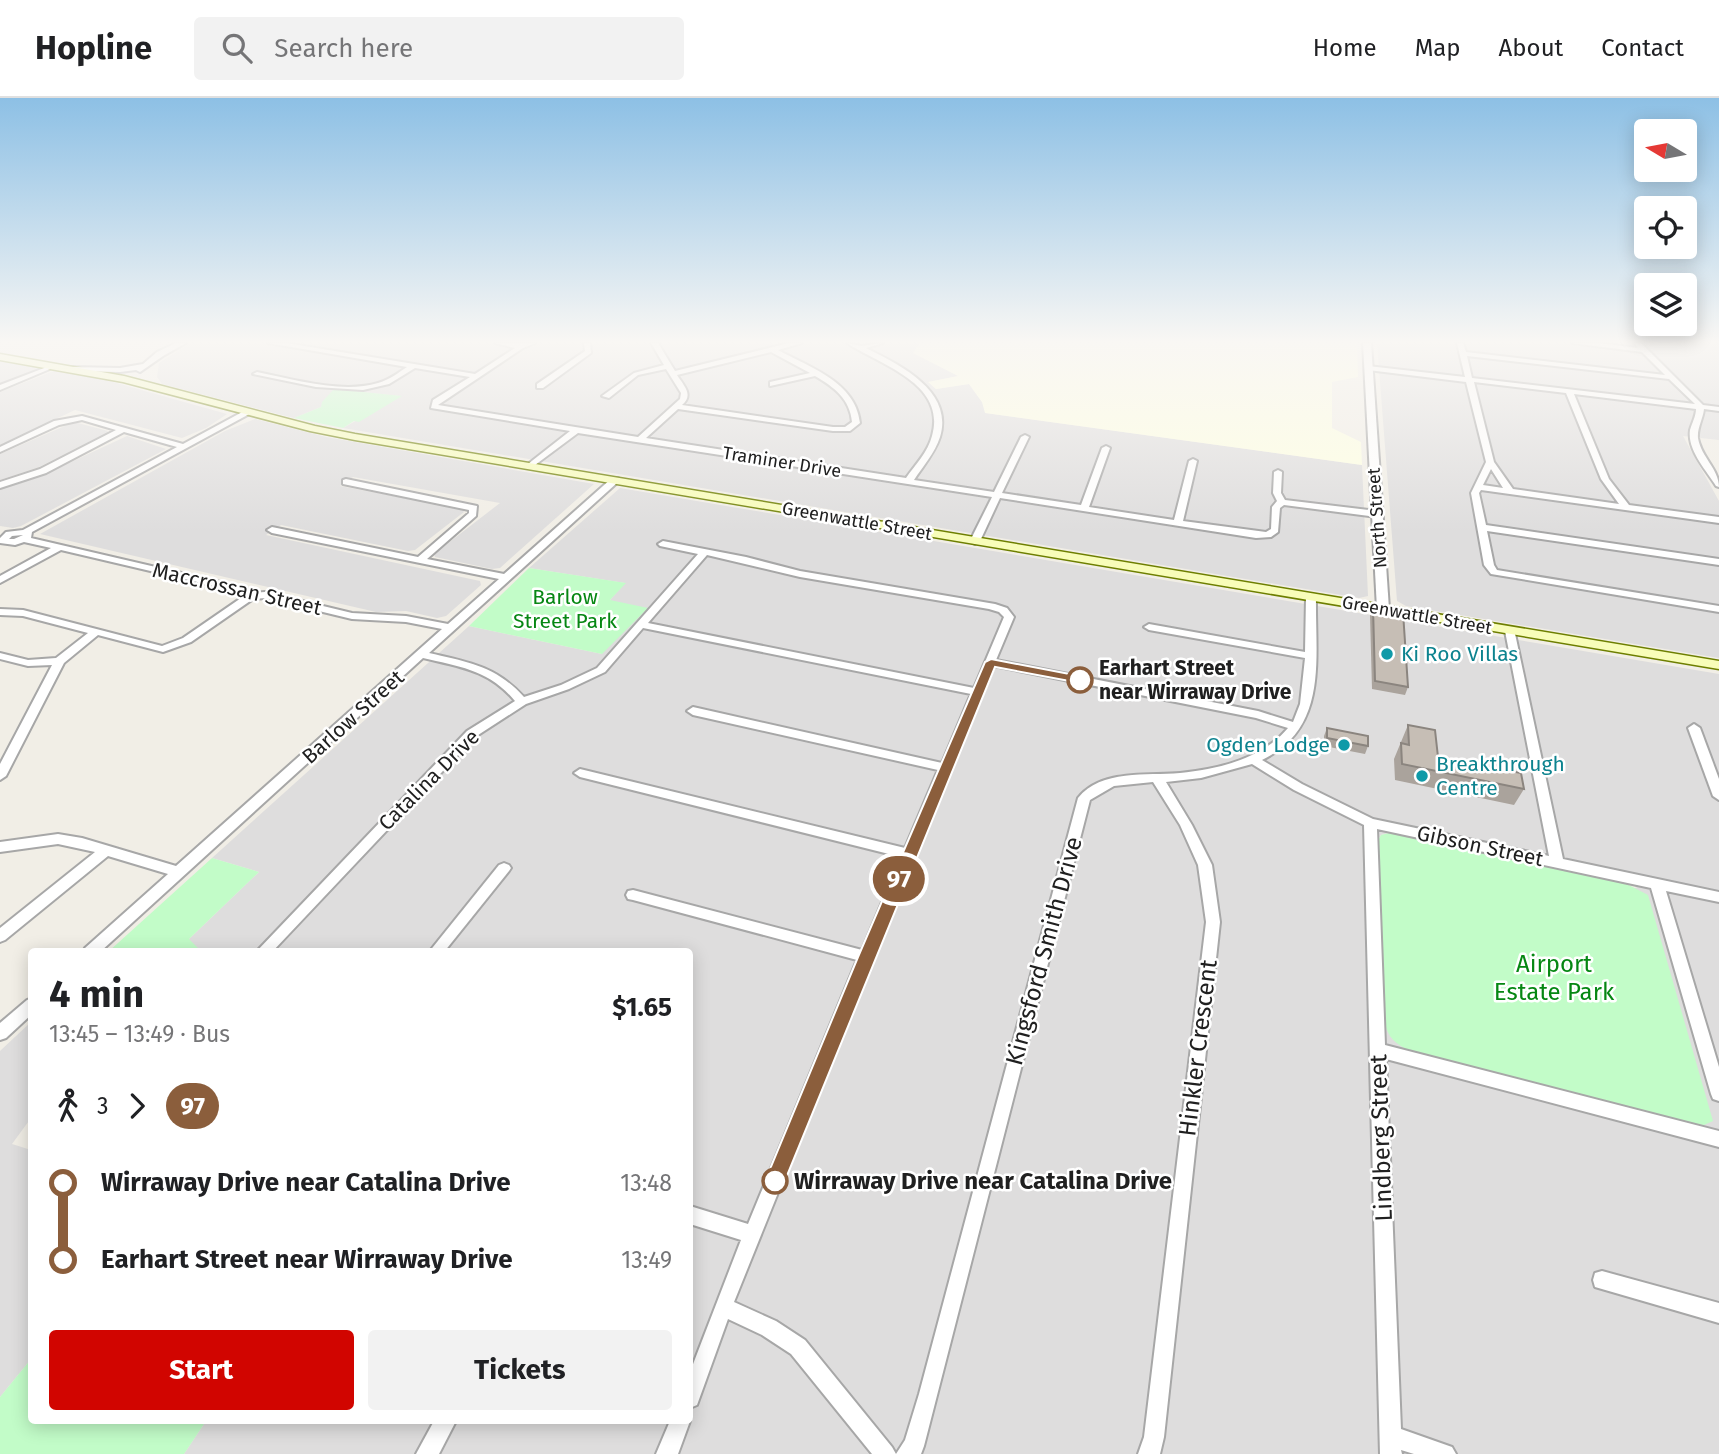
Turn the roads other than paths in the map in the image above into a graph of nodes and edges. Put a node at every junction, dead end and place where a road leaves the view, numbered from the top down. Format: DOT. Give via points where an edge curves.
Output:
graph roads {
  1 [pos="227,406"];
  2 [pos="436,406"];
  3 [pos="854,406"];
  4 [pos="935,406"];
  5 [pos="1370,406"];
  6 [pos="1476,406"];
  7 [pos="1575,406"];
  8 [pos="1694,406"];
  9 [pos="678,407"];
  10 [pos="1700,407"];
  11 [pos="1719,409"];
  12 [pos="249,412"];
  13 [pos="124,429"];
  14 [pos="576,430"];
  15 [pos="1025,437"];
  16 [pos="639,440"];
  17 [pos="185,447"];
  18 [pos="1106,448"];
  19 [pos="0,450"];
  20 [pos="1193,461"];
  21 [pos="1490,462"];
  22 [pos="531,466"];
  23 [pos="1278,472"];
  24 [pos="615,480"];
  25 [pos="909,481"];
  26 [pos="346,482"];
  27 [pos="1719,484"];
  28 [pos="0,485"];
  29 [pos="1477,487"];
  30 [pos="1509,491"];
  31 [pos="997,495"];
  32 [pos="1282,502"];
  33 [pos="1626,507"];
  34 [pos="1084,508"];
  35 [pos="1377,514"];
  36 [pos="1719,520"];
  37 [pos="1178,523"];
  38 [pos="1482,527"];
  39 [pos="272,530"];
  40 [pos="25,535"];
  41 [pos="4,539"];
  42 [pos="975,541"];
  43 [pos="663,544"];
  44 [pos="60,547"];
  45 [pos="704,553"];
  46 [pos="419,560"];
  47 [pos="1719,562"];
  48 [pos="507,578"];
  49 [pos="0,580"];
  50 [pos="250,596"];
  51 [pos="1311,597"];
  52 [pos="1383,609"];
  53 [pos="1718,610"];
  54 [pos="0,612"];
  55 [pos="642,625"];
  56 [pos="1149,627"];
  57 [pos="451,628"];
  58 [pos="1510,631"];
  59 [pos="96,632"];
  60 [pos="422,655"];
  61 [pos="0,656"];
  62 [pos="1309,656"];
  63 [pos="59,661"];
  64 [pos="991,662"];
  65 [pos="1719,666"];
  66 [pos="978,692"];
  67 [pos="523,702"];
  68 [pos="693,711"];
  69 [pos="1296,727"];
  70 [pos="1694,728"];
  71 [pos="1254,760"];
  72 [pos="946,768"];
  73 [pos="580,773"];
  74 [pos="0,776"];
  75 [pos="1157,778"];
  76 [pos="1719,796"];
  77 [pos="1370,823"];
  78 [pos="0,847"];
  79 [pos="105,851"];
  80 [pos="909,854"];
  81 [pos="1557,863"];
  82 [pos="504,868"];
  83 [pos="179,872"];
  84 [pos="1657,885"];
  85 [pos="633,895"];
  86 [pos="1719,897"];
  87 [pos="0,936"];
  88 [pos="94,948"];
  89 [pos="267,948"];
  90 [pos="439,948"];
  91 [pos="866,957"];
  92 [pos="28,1008"];
  93 [pos="0,1033"];
  94 [pos="1378,1050"];
  95 [pos="1719,1094"];
  96 [pos="1719,1139"];
  97 [pos="693,1216"];
  98 [pos="753,1235"];
  99 [pos="1602,1280"];
  100 [pos="723,1307"];
  101 [pos="1719,1313"];
  102 [pos="693,1390"];
  103 [pos="444,1424"];
  104 [pos="679,1424"];
  105 [pos="1391,1445"];
  106 [pos="427,1454"];
  107 [pos="667,1454"];
  108 [pos="885,1454"];
  109 [pos="907,1454"];
  110 [pos="1149,1454"];
  111 [pos="1445,1454"];
  1 -- 12 [label="main road, Greenwattle Street"];
  2 -- 14 [label="street, Traminer Drive"];
  3 -- 9 [label="street" via="856,423 847,429"];
  4 -- 25 [label="street" via="936,437"];
  5 -- 35 [label="street, North Street"];
  6 -- 21 [label="street"];
  7 -- 33 [label="street" via="1605,479"];
  8 -- 10 [label="street"];
  9 -- 16 [label="street"];
  10 -- 11 [label="street"];
  10 -- 27 [label="street" via="1694,441"];
  12 -- 17 [label="street"];
  12 -- 22 [label="main road, Greenwattle Street" via="355,437"];
  13 -- 17 [label="street"];
  13 -- 19 [label="street" via="69,419"];
  13 -- 28 [label="street" via="43,471"];
  14 -- 16 [label="street, Traminer Drive"];
  14 -- 22 [label="street"];
  15 -- 31 [label="street"];
  16 -- 25 [label="street, Traminer Drive"];
  17 -- 40 [label="street"];
  18 -- 34 [label="street"];
  20 -- 37 [label="street"];
  21 -- 29 [label="street"];
  21 -- 30 [label="street"];
  22 -- 24 [label="main road, Greenwattle Street"];
  23 -- 32 [label="street" via="1277,493"];
  24 -- 42 [label="main road, Greenwattle Street"];
  24 -- 48 [label="street, Barlow Street"];
  25 -- 31 [label="street, Traminer Drive"];
  26 -- 46 [label="street" via="474,508 473,514"];
  29 -- 30 [label="street"];
  29 -- 38 [label="street"];
  30 -- 33 [label="street"];
  31 -- 34 [label="street, Traminer Drive"];
  31 -- 42 [label="street"];
  32 -- 35 [label="street"];
  32 -- 37 [label="street, Traminer Drive" via="1276,507 1275,530 1268,535"];
  33 -- 36 [label="street"];
  34 -- 37 [label="street, Traminer Drive"];
  35 -- 52 [label="street, North Street"];
  38 -- 47 [label="street"];
  38 -- 53 [label="street" via="1494,572"];
  39 -- 46 [label="street"];
  40 -- 41 [label="street"];
  40 -- 44 [label="street, Maccrossan Street"];
  42 -- 51 [label="main road, Greenwattle Street"];
  43 -- 45 [label="street"];
  44 -- 49 [label="street"];
  44 -- 50 [label="street, Maccrossan Street" via="243,590"];
  45 -- 55 [label="street, Catalina Drive"];
  45 -- 64 [label="street" via="1003,610 1009,617"];
  46 -- 48 [label="street"];
  48 -- 57 [label="street, Barlow Street"];
  50 -- 57 [label="street, Maccrossan Street" via="265,595 365,618 406,619"];
  50 -- 59 [label="street" via="170,648"];
  51 -- 52 [label="main road, Greenwattle Street"];
  51 -- 62 [label="street"];
  52 -- 58 [label="main road, Greenwattle Street"];
  54 -- 59 [label="street" via="23,613"];
  55 -- 66 [label="street"];
  55 -- 67 [label="street, Catalina Drive" via="601,670"];
  56 -- 62 [label="street"];
  57 -- 60 [label="street, Barlow Street"];
  58 -- 65 [label="main road, Greenwattle Street"];
  58 -- 81 [label="street"];
  59 -- 63 [label="street"];
  60 -- 67 [label="street" via="495,674 508,682"];
  60 -- 83 [label="street, Barlow Street"];
  61 -- 63 [label="street" via="28,663"];
  62 -- 69 [label="street" via="1306,704"];
  63 -- 74 [label="street"];
  64 -- 66 [label="street"];
  64 -- 69 [label="street" via="1258,715"];
  66 -- 72 [label="street"];
  67 -- 89 [label="street, Catalina Drive" via="471,734"];
  68 -- 72 [label="street"];
  69 -- 71 [label="street, Kingsford Smith Drive"];
  70 -- 76 [label="street"];
  71 -- 75 [label="street, Kingsford Smith Drive" via="1211,772"];
  71 -- 77 [label="street, Gibson Street"];
  72 -- 80 [label="street"];
  73 -- 80 [label="street"];
  75 -- 109 [label="street, Kingsford Smith Drive" via="1116,780 1098,786 1084,798 929,1394 914,1446"];
  75 -- 110 [label="street, Hinkler Crescent" via="1205,865 1213,922"];
  77 -- 81 [label="street, Gibson Street"];
  77 -- 94 [label="street, Lindberg Street"];
  78 -- 79 [label="street" via="58,839"];
  79 -- 83 [label="street"];
  79 -- 87 [label="street"];
  80 -- 91 [label="street"];
  81 -- 84 [label="street, Gibson Street"];
  82 -- 90 [label="street"];
  83 -- 88 [label="street, Barlow Street"];
  84 -- 86 [label="street, Gibson Street"];
  84 -- 95 [label="street"];
  85 -- 91 [label="street"];
  91 -- 98 [label="street"];
  92 -- 93 [label="street"];
  94 -- 96 [label="street"];
  94 -- 105 [label="street, Lindberg Street"];
  97 -- 98 [label="street"];
  98 -- 100 [label="street"];
  99 -- 101 [label="street"];
  100 -- 102 [label="street"];
  100 -- 108 [label="street" via="769,1328 798,1348"];
  103 -- 106 [label="street"];
  104 -- 107 [label="street"];
  105 -- 111 [label="street"];
}
